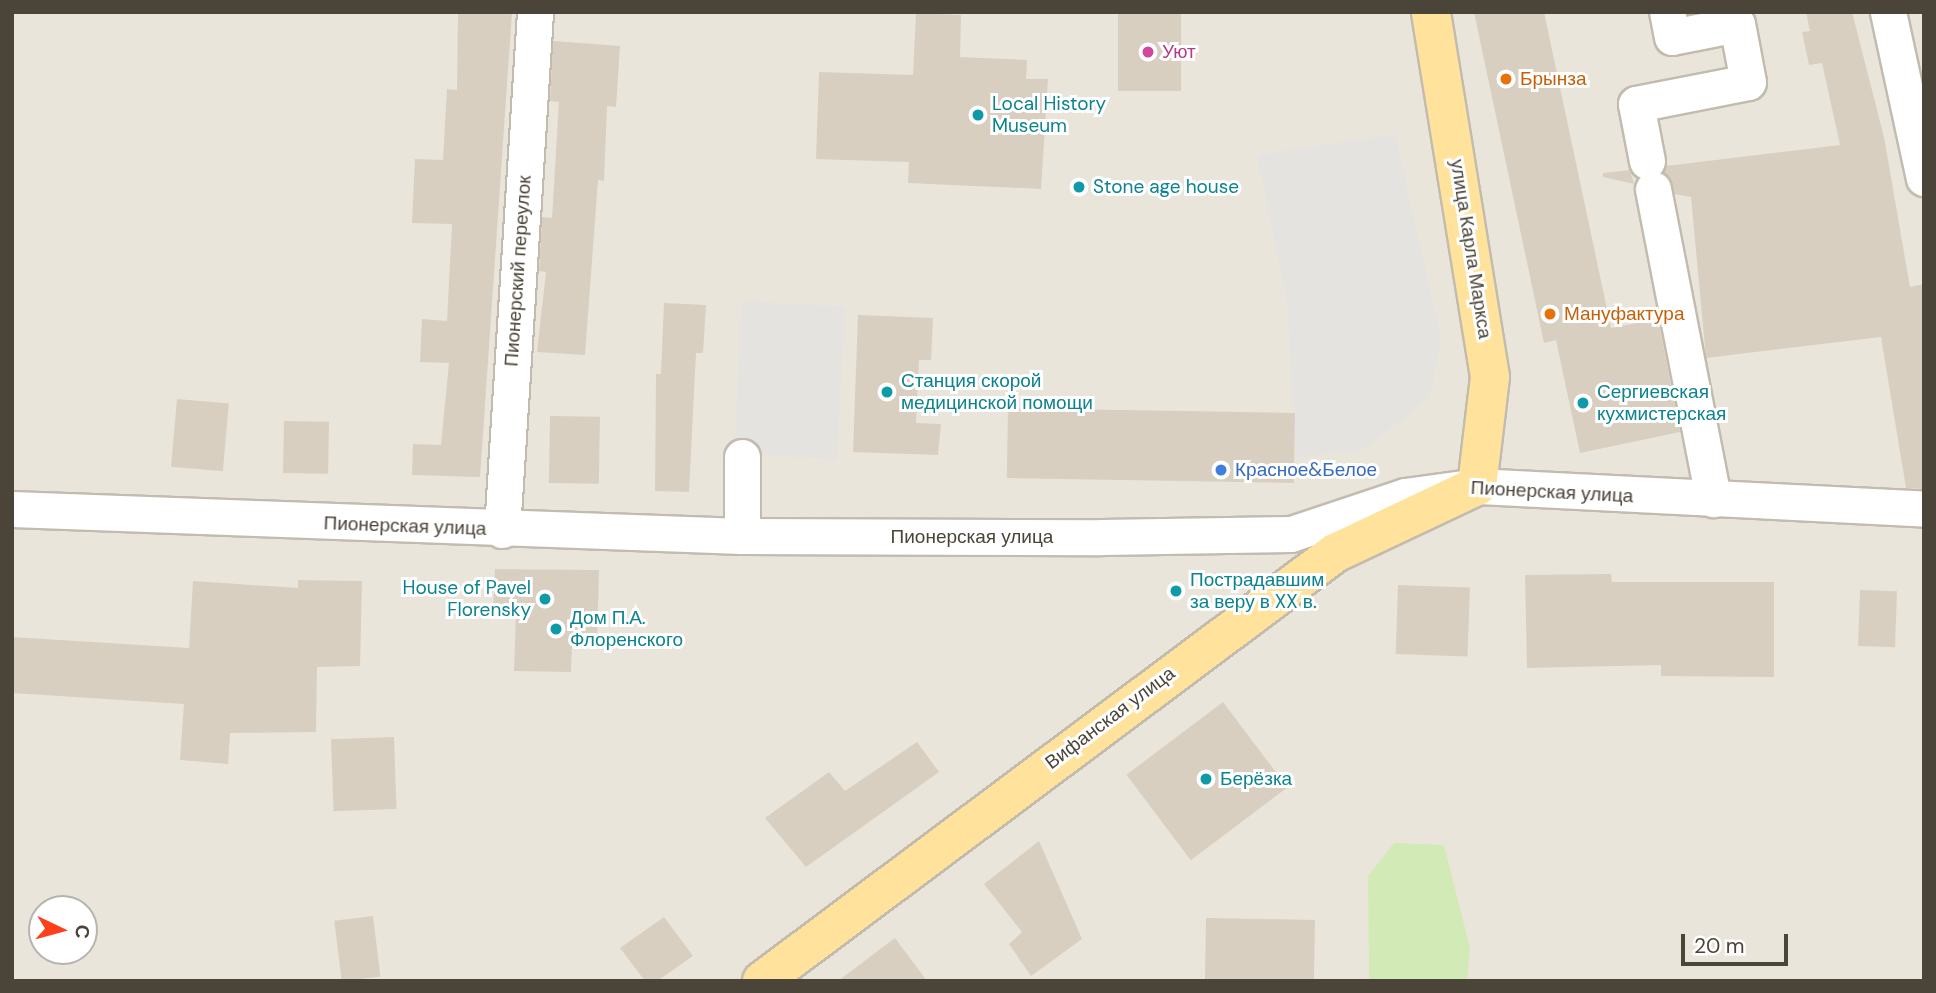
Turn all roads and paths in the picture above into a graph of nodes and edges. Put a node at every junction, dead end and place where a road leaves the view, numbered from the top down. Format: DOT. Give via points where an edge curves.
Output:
graph roads {
  1 [pos="535,12"];
  2 [pos="1431,12"];
  3 [pos="1667,12"];
  4 [pos="1888,12"];
  5 [pos="1924,178"];
  6 [pos="742,457"];
  7 [pos="1477,486"];
  8 [pos="1713,499"];
  9 [pos="12,509"];
  10 [pos="1924,509"];
  11 [pos="502,530"];
  12 [pos="742,536"];
  13 [pos="762,981"];
  1 -- 11 [label="street, Пионерский переулок"];
  2 -- 7 [label="main road, улица Карла Маркса" via="1490,377"];
  3 -- 8 [label="street" via="1672,37 1737,24 1748,82 1636,104"];
  4 -- 5 [label="street"];
  6 -- 12 [label="street"];
  7 -- 8 [label="street, Пионерская улица"];
  7 -- 12 [label="street, Пионерская улица" via="1405,496 1291,534"];
  7 -- 13 [label="main road, Вифанская улица" via="1335,552"];
  8 -- 10 [label="street, Пионерская улица"];
  9 -- 11 [label="street, Пионерская улица"];
  11 -- 12 [label="street, Пионерская улица"];
}
